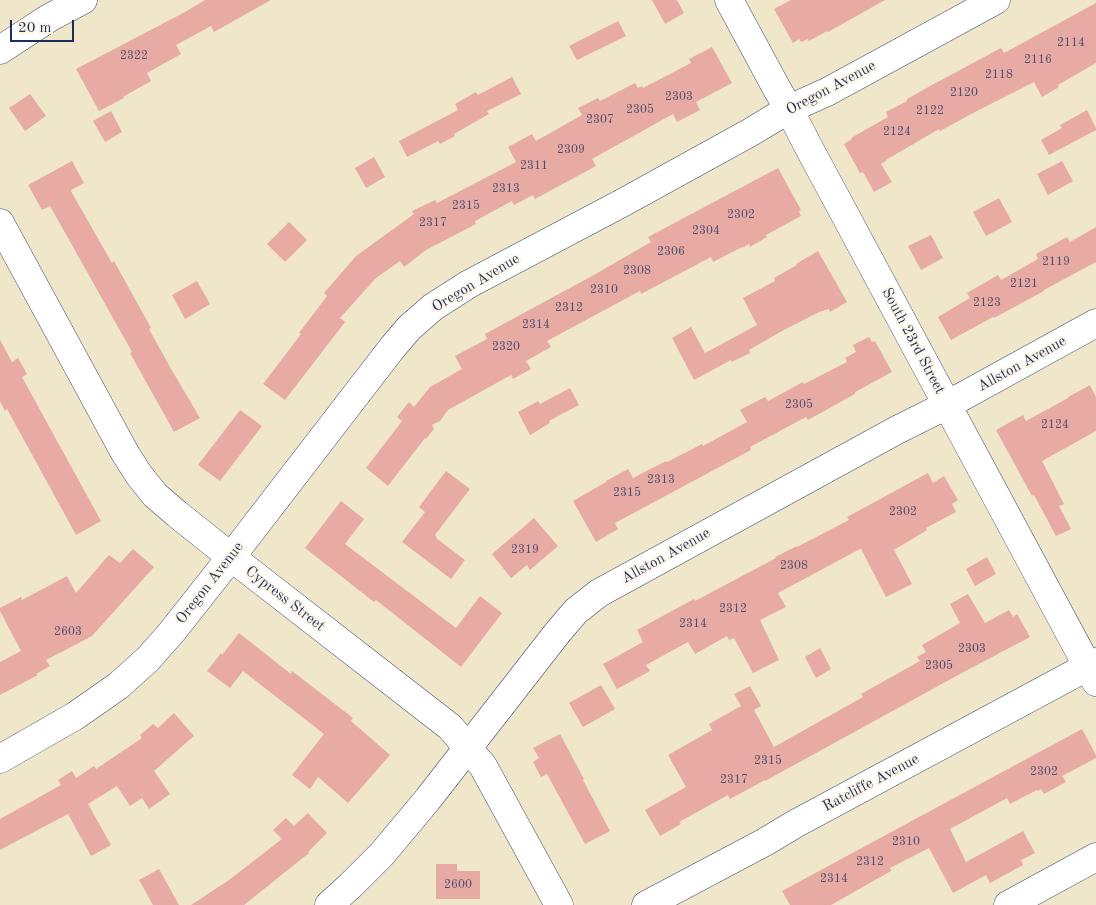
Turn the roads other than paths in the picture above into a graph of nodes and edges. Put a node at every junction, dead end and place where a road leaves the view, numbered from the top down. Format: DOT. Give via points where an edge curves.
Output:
graph roads {
  1 [pos="83,0"];
  2 [pos="729,0"];
  3 [pos="996,0"];
  4 [pos="0,50"];
  5 [pos="789,109"];
  6 [pos="0,224"];
  7 [pos="1096,323"];
  8 [pos="947,405"];
  9 [pos="231,557"];
  10 [pos="1093,670"];
  11 [pos="468,748"];
  12 [pos="0,758"];
  13 [pos="1096,858"];
  14 [pos="329,905"];
  15 [pos="559,905"];
  16 [pos="646,905"];
  17 [pos="1008,905"];
  1 -- 4 [label="street"];
  2 -- 5 [label="street, South 23rd Street"];
  3 -- 5 [label="street, Oregon Avenue" via="827,92"];
  5 -- 8 [label="street, South 23rd Street"];
  5 -- 9 [label="street, Oregon Avenue" via="469,284 433,308 392,348"];
  6 -- 9 [label="street, Cypress Street" via="139,475 155,495"];
  7 -- 8 [label="street, Allston Avenue"];
  8 -- 10 [label="street, South 23rd Street"];
  8 -- 11 [label="street, Allston Avenue" via="599,592 558,632"];
  9 -- 11 [label="street, Cypress Street" via="450,727"];
  9 -- 12 [label="street, Oregon Avenue" via="171,633 118,686 75,716"];
  10 -- 16 [label="street, Ratcliffe Avenue"];
  11 -- 14 [label="street, Allston Avenue" via="382,854"];
  11 -- 15 [label="street, Cypress Street" via="484,766"];
  13 -- 17 [label="street"];
}
